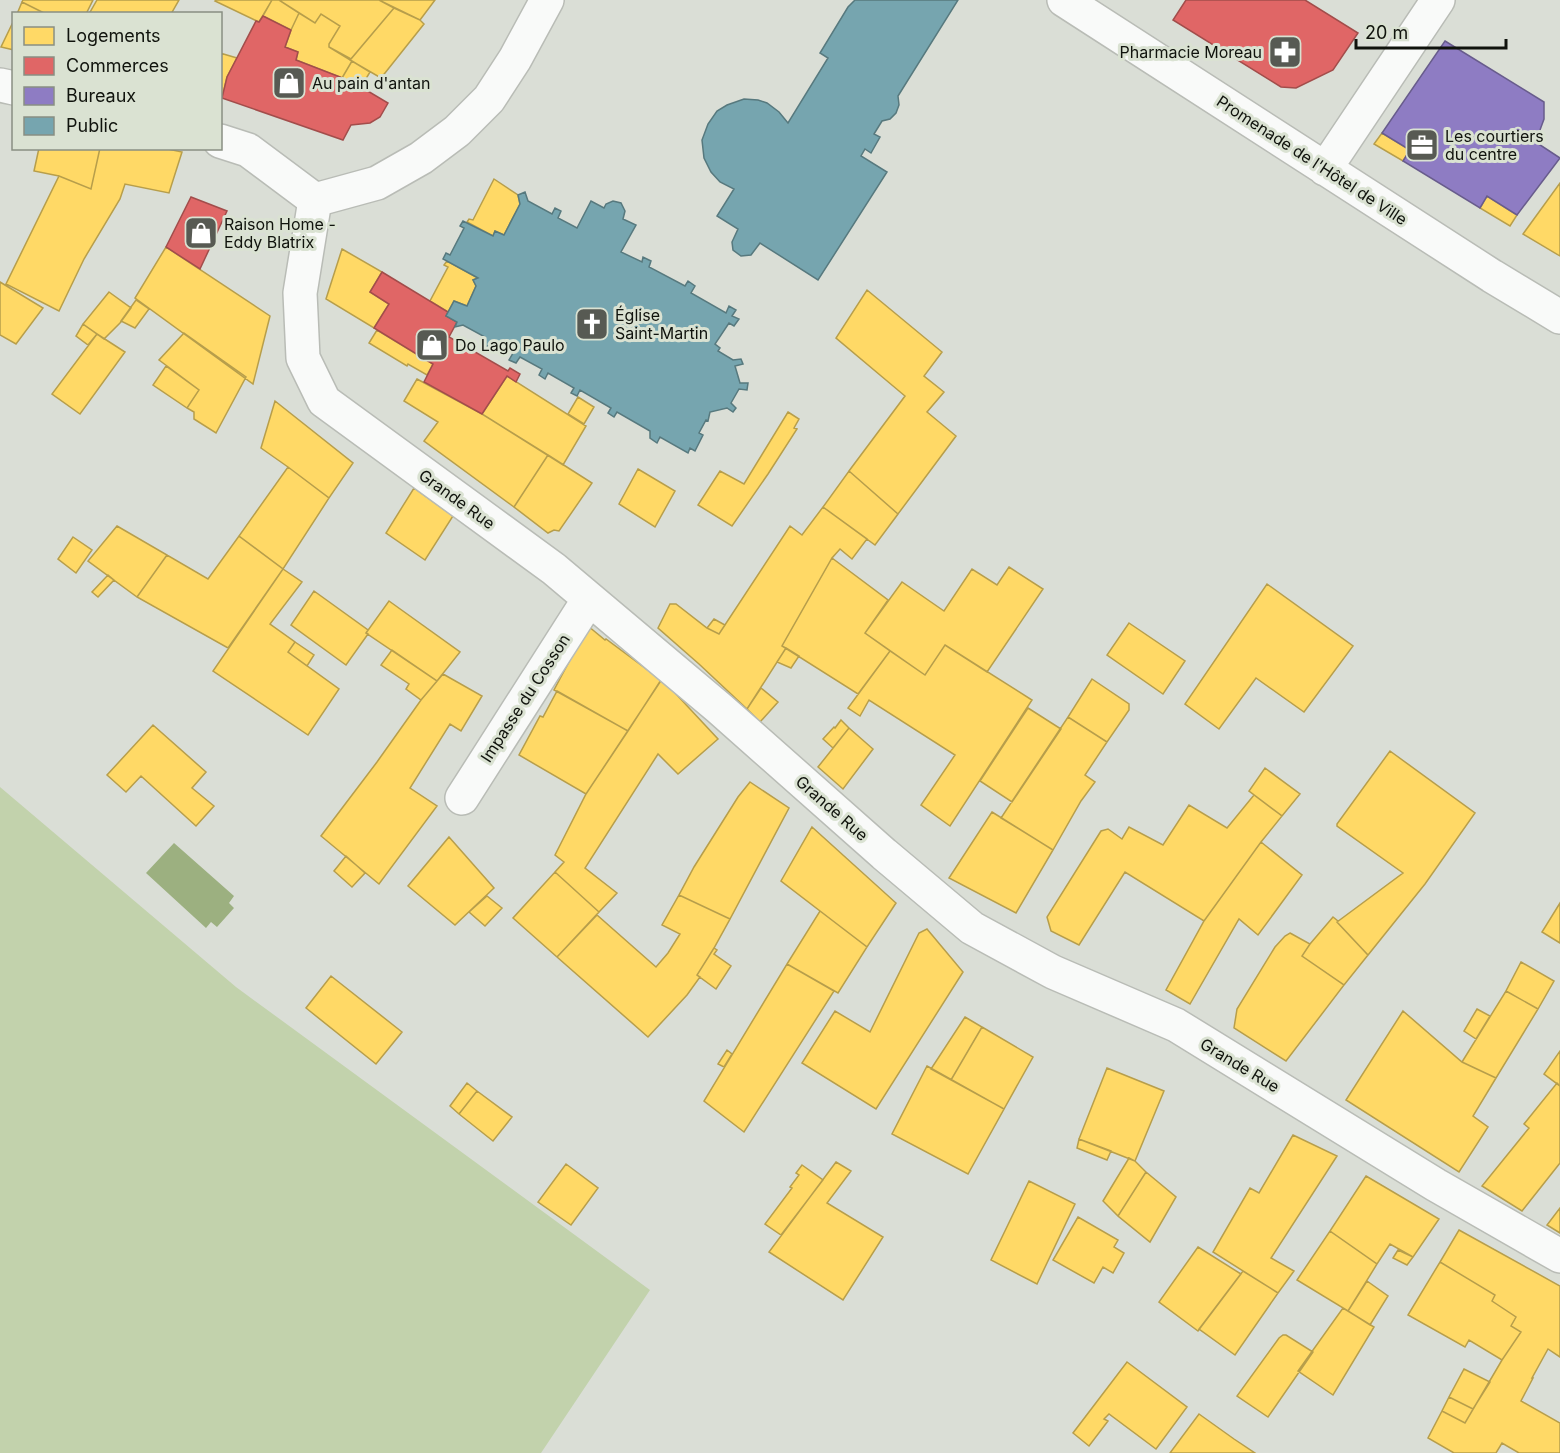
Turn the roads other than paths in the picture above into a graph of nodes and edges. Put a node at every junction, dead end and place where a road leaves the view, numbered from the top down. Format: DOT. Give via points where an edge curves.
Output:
graph roads {
  1 [pos="547,0"];
  2 [pos="1064,0"];
  3 [pos="1438,0"];
  4 [pos="222,142"];
  5 [pos="1326,169"];
  6 [pos="315,200"];
  7 [pos="1560,317"];
  8 [pos="589,599"];
  9 [pos="462,798"];
  10 [pos="1560,1256"];
  1 -- 6 [label="street" via="489,99 457,131 421,158 377,183"];
  2 -- 5 [label="street, Promenade de l'Hôtel de Ville"];
  3 -- 5 [label="street"];
  4 -- 6 [label="street" via="248,150"];
  5 -- 7 [label="street, Promenade de l'Hôtel de Ville"];
  6 -- 8 [label="street, Grande Rue" via="300,293 303,358 324,401"];
  8 -- 9 [label="street, Impasse du Cosson"];
  8 -- 10 [label="street, Grande Rue" via="972,928 1053,972 1176,1025 1436,1185"];
}
